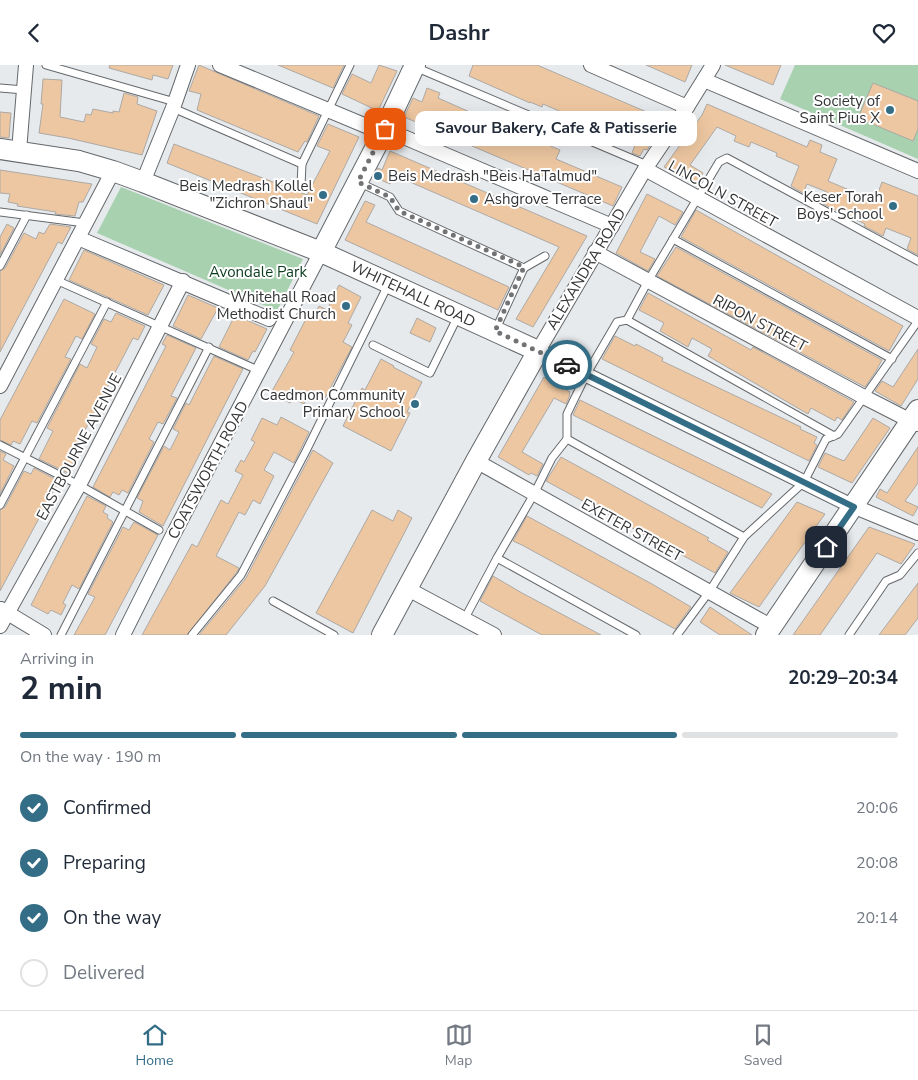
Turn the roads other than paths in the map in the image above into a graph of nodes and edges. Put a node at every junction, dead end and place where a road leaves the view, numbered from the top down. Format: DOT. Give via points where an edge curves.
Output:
graph roads {
  1 [pos="26,65"];
  2 [pos="46,65"];
  3 [pos="188,65"];
  4 [pos="220,65"];
  5 [pos="350,65"];
  6 [pos="591,65"];
  7 [pos="713,65"];
  8 [pos="414,66"];
  9 [pos="704,80"];
  10 [pos="0,89"];
  11 [pos="24,90"];
  12 [pos="174,105"];
  13 [pos="687,107"];
  14 [pos="328,110"];
  15 [pos="384,131"];
  16 [pos="10,150"];
  17 [pos="302,164"];
  18 [pos="646,167"];
  19 [pos="113,171"];
  20 [pos="918,171"];
  21 [pos="143,182"];
  22 [pos="358,182"];
  23 [pos="301,185"];
  24 [pos="698,198"];
  25 [pos="0,212"];
  26 [pos="27,215"];
  27 [pos="84,223"];
  28 [pos="612,226"];
  29 [pos="78,238"];
  30 [pos="673,239"];
  31 [pos="321,252"];
  32 [pos="595,252"];
  33 [pos="545,256"];
  34 [pos="918,261"];
  35 [pos="0,266"];
  36 [pos="524,267"];
  37 [pos="56,280"];
  38 [pos="183,281"];
  39 [pos="648,281"];
  40 [pos="389,283"];
  41 [pos="107,302"];
  42 [pos="459,315"];
  43 [pos="269,319"];
  44 [pos="628,320"];
  45 [pos="918,320"];
  46 [pos="160,325"];
  47 [pos="495,331"];
  48 [pos="373,345"];
  49 [pos="209,347"];
  50 [pos="538,351"];
  51 [pos="892,359"];
  52 [pos="260,371"];
  53 [pos="586,375"];
  54 [pos="0,386"];
  55 [pos="864,397"];
  56 [pos="915,419"];
  57 [pos="834,436"];
  58 [pos="567,439"];
  59 [pos="0,445"];
  60 [pos="25,458"];
  61 [pos="476,461"];
  62 [pos="804,482"];
  63 [pos="79,485"];
  64 [pos="534,494"];
  65 [pos="0,505"];
  66 [pos="854,507"];
  67 [pos="126,512"];
  68 [pos="159,530"];
  69 [pos="918,533"];
  70 [pos="744,537"];
  71 [pos="918,553"];
  72 [pos="497,557"];
  73 [pos="406,588"];
  74 [pos="709,592"];
  75 [pos="273,601"];
  76 [pos="4,611"];
  77 [pos="465,618"];
  78 [pos="0,626"];
  79 [pos="769,631"];
  80 [pos="127,634"];
  81 [pos="44,635"];
  82 [pos="61,635"];
  83 [pos="192,635"];
  84 [pos="334,635"];
  85 [pos="382,635"];
  86 [pos="494,635"];
  87 [pos="636,635"];
  88 [pos="677,635"];
  89 [pos="849,635"];
  1 -- 11 [label="street"];
  2 -- 12 [label="lane"];
  3 -- 12 [label="street"];
  4 -- 14 [label="street"];
  5 -- 14 [label="lane"];
  6 -- 13 [label="street"];
  7 -- 9 [label="street, ALEXANDRA ROAD"];
  8 -- 15 [label="street, COATSWORTH ROAD"];
  8 -- 18 [label="lane"];
  9 -- 13 [label="street, ALEXANDRA ROAD"];
  9 -- 20 [label="street"];
  10 -- 11 [label="lane"];
  11 -- 16 [label="street"];
  12 -- 17 [label="lane"];
  12 -- 21 [label="street"];
  13 -- 18 [label="street, ALEXANDRA ROAD"];
  14 -- 15 [label="street"];
  14 -- 17 [label="lane"];
  15 -- 22 [label="street, COATSWORTH ROAD"];
  15 -- 28 [label="street"];
  16 -- 19 [label="street, WHITEHALL ROAD" via="79,161"];
  17 -- 23 [label="lane"];
  18 -- 24 [label="street, LINCOLN STREET"];
  18 -- 28 [label="street, ALEXANDRA ROAD"];
  19 -- 21 [label="street, WHITEHALL ROAD"];
  19 -- 27 [label="street"];
  21 -- 31 [label="street, WHITEHALL ROAD"];
  22 -- 31 [label="street, COATSWORTH ROAD"];
  22 -- 36 [label="lane" via="390,197 399,211"];
  24 -- 30 [label="lane"];
  24 -- 34 [label="lane" via="719,162 727,157"];
  24 -- 45 [label="street, LINCOLN STREET"];
  25 -- 26 [label="lane"];
  26 -- 27 [label="lane"];
  26 -- 35 [label="lane"];
  27 -- 29 [label="street"];
  28 -- 32 [label="street, ALEXANDRA ROAD"];
  29 -- 37 [label="street"];
  29 -- 38 [label="street"];
  30 -- 39 [label="lane"];
  30 -- 51 [label="lane"];
  31 -- 40 [label="street, WHITEHALL ROAD"];
  31 -- 52 [label="street, COATSWORTH ROAD"];
  32 -- 39 [label="street, RIPON STREET"];
  32 -- 50 [label="street, ALEXANDRA ROAD"];
  33 -- 36 [label="lane"];
  36 -- 47 [label="lane"];
  37 -- 41 [label="lane"];
  37 -- 54 [label="street"];
  38 -- 43 [label="street"];
  38 -- 46 [label="street, EASTBOURNE AVENUE"];
  39 -- 44 [label="lane"];
  39 -- 55 [label="street, RIPON STREET"];
  40 -- 42 [label="street, WHITEHALL ROAD"];
  40 -- 83 [label="lane" via="242,575"];
  41 -- 46 [label="lane"];
  41 -- 60 [label="lane"];
  42 -- 47 [label="street, WHITEHALL ROAD"];
  42 -- 48 [label="lane" via="430,373"];
  44 -- 53 [label="lane" via="617,321"];
  44 -- 57 [label="lane"];
  45 -- 51 [label="lane"];
  46 -- 49 [label="lane"];
  46 -- 63 [label="street, EASTBOURNE AVENUE"];
  47 -- 50 [label="street, WHITEHALL ROAD"];
  49 -- 52 [label="lane"];
  49 -- 67 [label="lane"];
  50 -- 53 [label="street, WHITEHALL ROAD"];
  50 -- 61 [label="street, ALEXANDRA ROAD"];
  51 -- 55 [label="lane"];
  52 -- 80 [label="street, COATSWORTH ROAD" via="172,537"];
  53 -- 58 [label="lane" via="567,414"];
  53 -- 62 [label="street, WHITEHALL ROAD"];
  55 -- 56 [label="street, RIPON STREET"];
  55 -- 57 [label="lane"];
  56 -- 66 [label="street"];
  57 -- 62 [label="lane" via="826,439"];
  58 -- 64 [label="lane" via="552,458"];
  58 -- 70 [label="lane"];
  59 -- 60 [label="lane"];
  60 -- 63 [label="lane"];
  60 -- 65 [label="lane"];
  61 -- 64 [label="street, EXETER STREET"];
  61 -- 73 [label="street, ALEXANDRA ROAD"];
  62 -- 66 [label="street, WHITEHALL ROAD"];
  62 -- 70 [label="lane"];
  63 -- 67 [label="lane"];
  63 -- 76 [label="street, EASTBOURNE AVENUE"];
  64 -- 72 [label="lane"];
  64 -- 74 [label="street, EXETER STREET"];
  66 -- 69 [label="street, WHITEHALL ROAD"];
  66 -- 79 [label="street"];
  67 -- 68 [label="lane"];
  67 -- 82 [label="lane"];
  70 -- 74 [label="lane"];
  71 -- 89 [label="lane" via="900,575 886,581"];
  72 -- 77 [label="lane"];
  72 -- 87 [label="lane"];
  73 -- 77 [label="street"];
  73 -- 85 [label="street, ALEXANDRA ROAD"];
  74 -- 79 [label="street, EXETER STREET"];
  74 -- 88 [label="lane"];
  75 -- 84 [label="lane"];
  76 -- 78 [label="street, EASTBOURNE AVENUE"];
  76 -- 81 [label="street"];
  77 -- 86 [label="street"];
}
